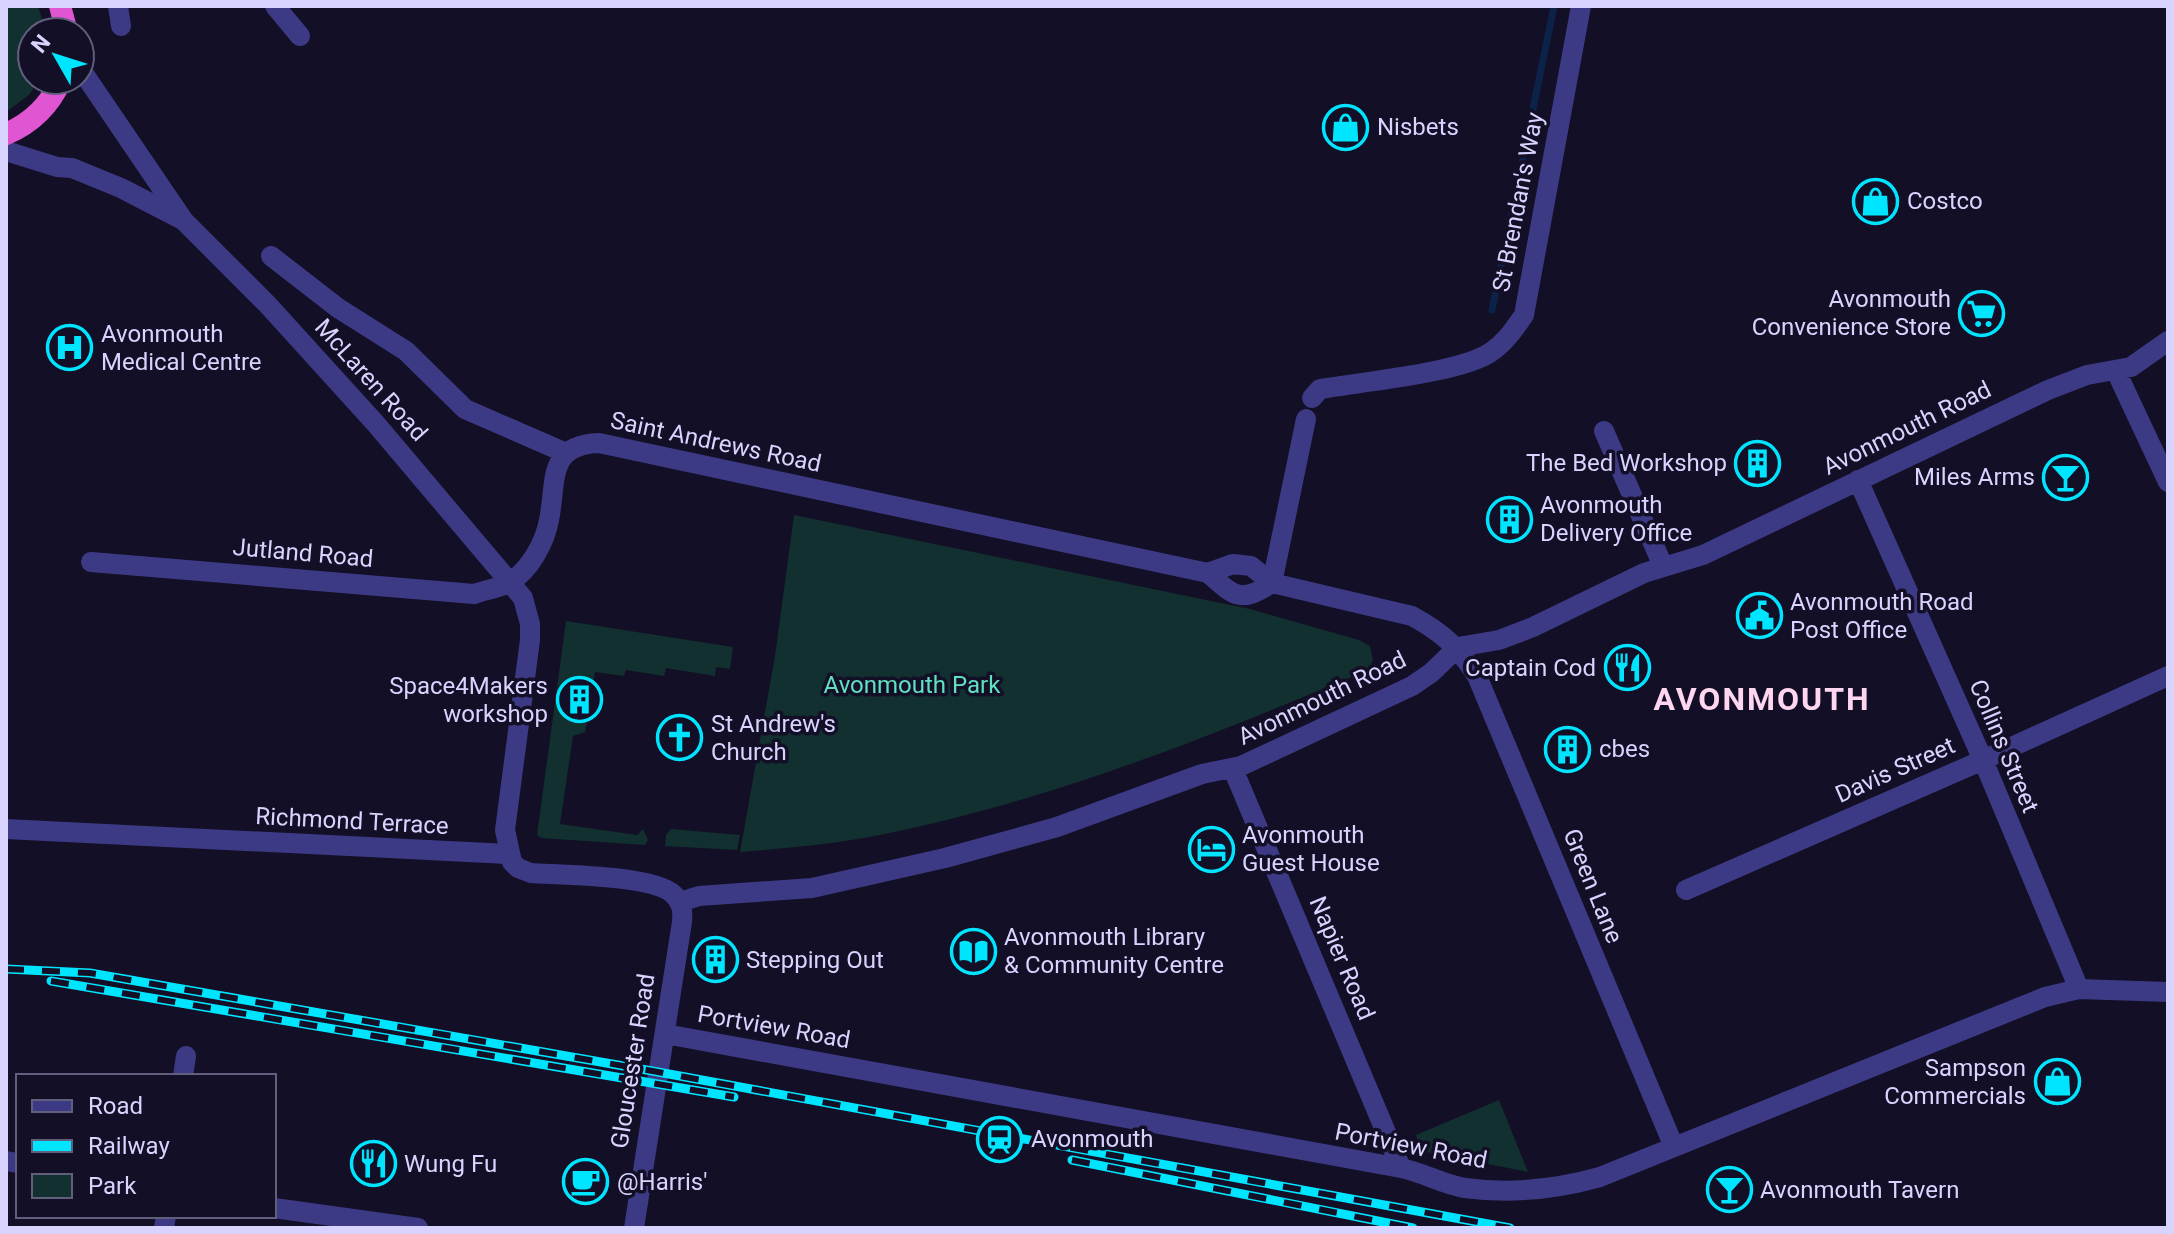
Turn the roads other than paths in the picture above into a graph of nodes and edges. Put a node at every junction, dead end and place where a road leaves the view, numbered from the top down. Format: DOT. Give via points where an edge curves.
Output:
graph roads {
  1 [pos="275,6"];
  2 [pos="1581,6"];
  3 [pos="300,36"];
  4 [pos="96,92"];
  5 [pos="51,96"];
  6 [pos="6,134"];
  7 [pos="6,151"];
  8 [pos="184,221"];
  9 [pos="271,256"];
  10 [pos="2168,341"];
  11 [pos="2116,371"];
  12 [pos="1312,398"];
  13 [pos="1306,419"];
  14 [pos="1604,431"];
  15 [pos="566,453"];
  16 [pos="1858,480"];
  17 [pos="2168,482"];
  18 [pos="91,562"];
  19 [pos="1663,566"];
  20 [pos="1208,573"];
  21 [pos="509,582"];
  22 [pos="1272,583"];
  23 [pos="1458,647"];
  24 [pos="2168,676"];
  25 [pos="1983,760"];
  26 [pos="1233,769"];
  27 [pos="6,829"];
  28 [pos="508,854"];
  29 [pos="1686,890"];
  30 [pos="680,902"];
  31 [pos="2079,989"];
  32 [pos="2168,992"];
  33 [pos="665,1034"];
  34 [pos="1674,1147"];
  35 [pos="1401,1168"];
  36 [pos="276,1208"];
  37 [pos="418,1228"];
  38 [pos="634,1228"];
  1 -- 3 [label="street"];
  2 -- 12 [label="street, St Brendan's Way" via="1524,315 1510,336 1489,354 1458,366 1320,389"];
  4 -- 8 [label="street, McLaren Road"];
  5 -- 6 [label="highway" via="30,121"];
  7 -- 8 [label="street, McLaren Road" via="72,168"];
  8 -- 21 [label="street, McLaren Road" via="376,424"];
  9 -- 15 [label="street" via="406,351 465,409"];
  10 -- 11 [label="street, Avonmouth Road" via="2131,367"];
  11 -- 16 [label="street, Avonmouth Road" via="2048,390"];
  11 -- 17 [label="street"];
  13 -- 22 [label="street"];
  14 -- 19 [label="street"];
  15 -- 20 [label="street, Saint Andrews Road" via="599,443"];
  15 -- 21 [label="street" via="555,469 543,542"];
  16 -- 19 [label="street, Avonmouth Road" via="1748,535"];
  16 -- 25 [label="street, Collins Street"];
  18 -- 21 [label="street, Jutland Road" via="474,594"];
  19 -- 23 [label="street, Avonmouth Road" via="1533,627 1491,643"];
  20 -- 22 [label="street, Saint Andrews Road" via="1233,564 1251,566"];
  20 -- 22 [label="street, Saint Andrews Road" via="1242,596 1252,597"];
  21 -- 28 [label="street, McLaren Road" via="523,598 530,624 505,830"];
  22 -- 23 [label="street, Saint Andrews Road" via="1412,616"];
  23 -- 26 [label="street, Avonmouth Road" via="1412,686"];
  23 -- 34 [label="street, Green Lane" via="1477,676"];
  24 -- 25 [label="street, Davis Street"];
  25 -- 29 [label="street, Davis Street"];
  25 -- 31 [label="street, Collins Street"];
  26 -- 30 [label="street, Avonmouth Road" via="1202,774 1084,818 945,858 812,888"];
  26 -- 35 [label="street, Napier Road"];
  27 -- 28 [label="street, Richmond Terrace"];
  28 -- 30 [label="street, Richmond Terrace" via="518,868 531,873 650,882"];
  30 -- 33 [label="street, Gloucester Road" via="682,922"];
  31 -- 32 [label="street, Portview Road"];
  31 -- 34 [label="street, Portview Road" via="2045,997"];
  33 -- 35 [label="street, Portview Road"];
  33 -- 38 [label="street, Gloucester Road"];
  34 -- 35 [label="street, Portview Road" via="1600,1177 1544,1188 1463,1188"];
  36 -- 37 [label="street"];
}
